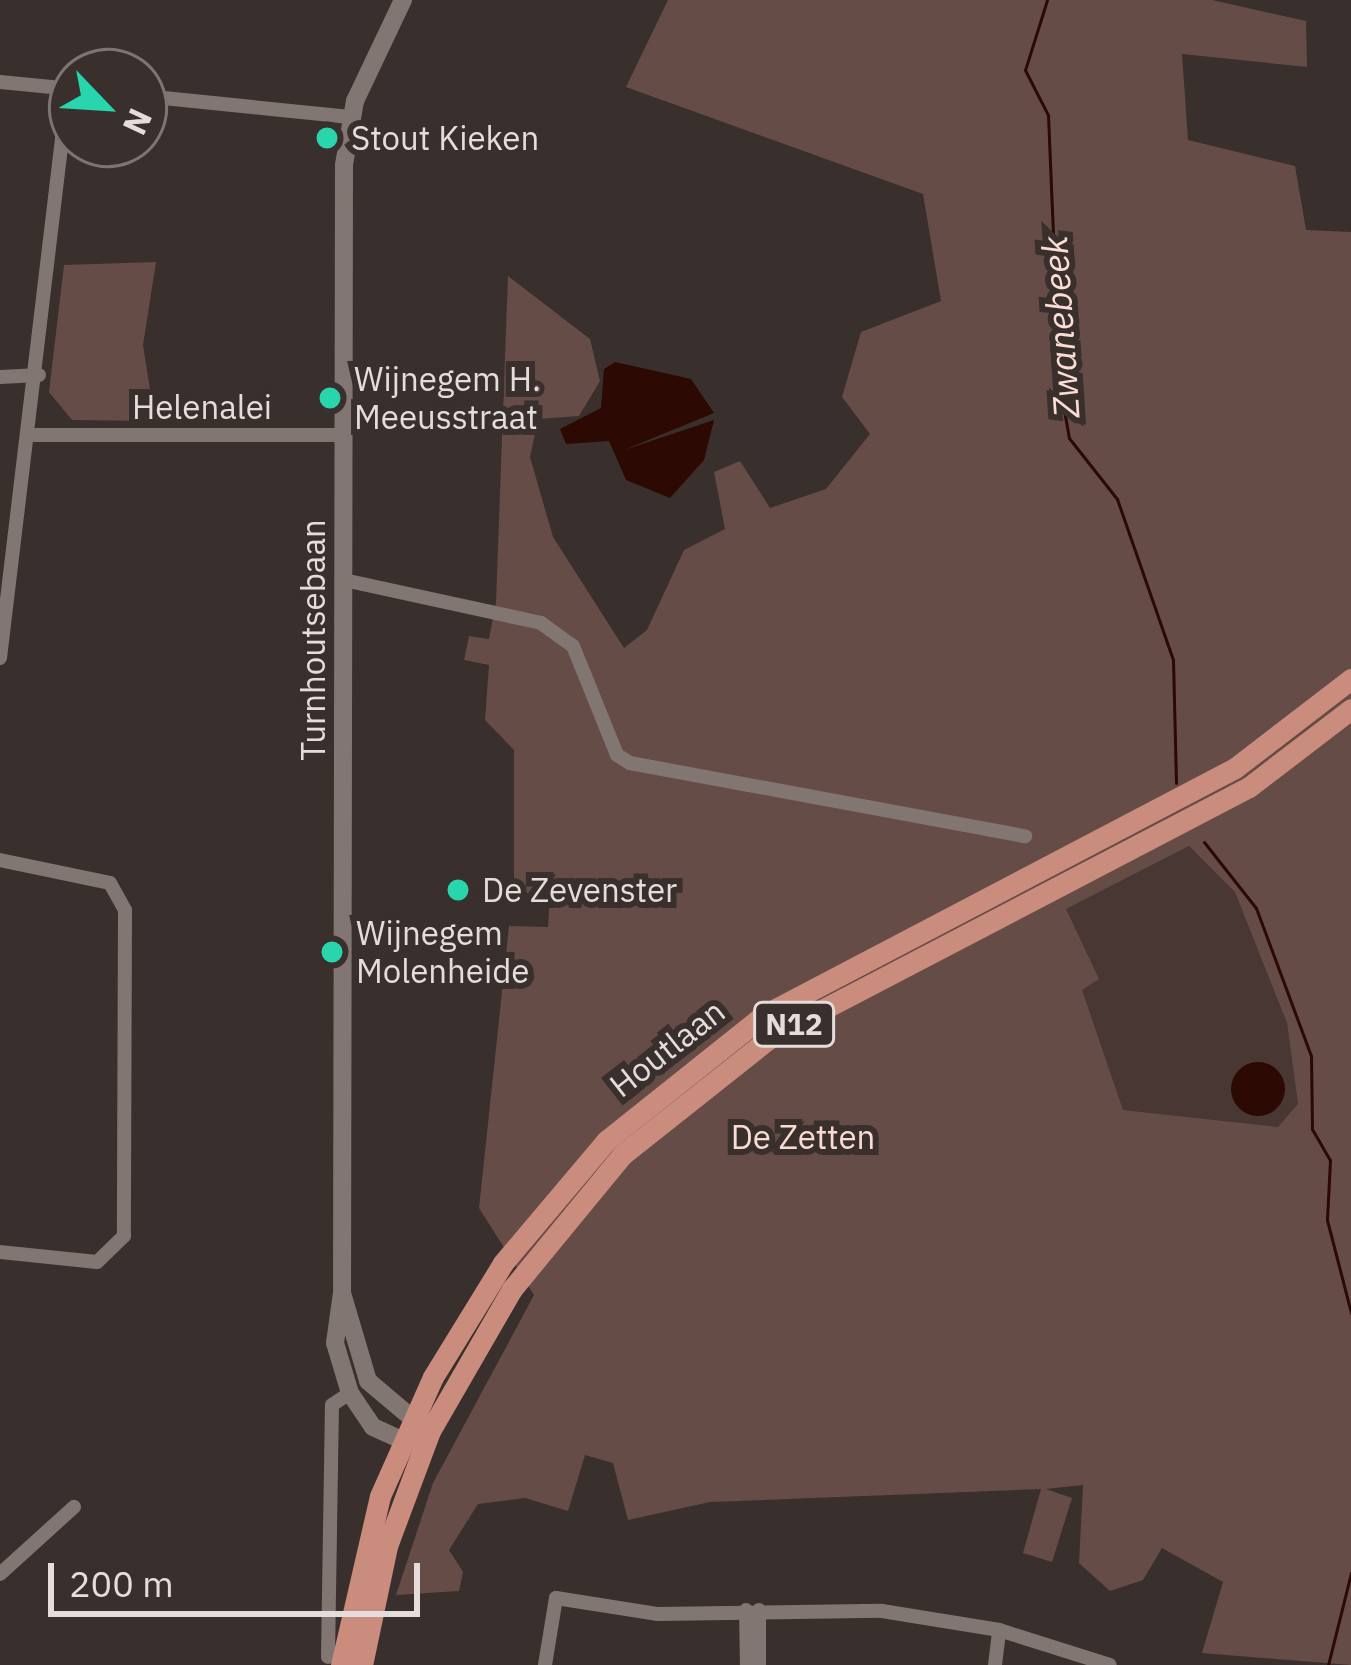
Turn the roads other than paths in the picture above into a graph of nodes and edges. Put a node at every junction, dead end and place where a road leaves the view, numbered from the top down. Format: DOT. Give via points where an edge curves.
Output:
graph roads {
  1 [pos="403,0"];
  2 [pos="0,82"];
  3 [pos="48,87"];
  4 [pos="168,98"];
  5 [pos="350,116"];
  6 [pos="62,168"];
  7 [pos="5,377"];
  8 [pos="39,382"];
  9 [pos="35,431"];
  10 [pos="342,435"];
  11 [pos="344,580"];
  12 [pos="0,658"];
  13 [pos="1351,679"];
  14 [pos="1351,709"];
  15 [pos="1025,836"];
  16 [pos="0,860"];
  17 [pos="0,1252"];
  18 [pos="342,1293"];
  19 [pos="368,1381"];
  20 [pos="350,1393"];
  21 [pos="416,1435"];
  22 [pos="74,1507"];
  23 [pos="0,1574"];
  24 [pos="753,1610"];
  25 [pos="999,1630"];
  26 [pos="335,1661"];
  27 [pos="362,1665"];
  28 [pos="545,1665"];
  29 [pos="747,1665"];
  30 [pos="759,1665"];
  31 [pos="995,1665"];
  32 [pos="1110,1665"];
  1 -- 5 [label="main road, Turnhoutsebaan"];
  2 -- 3 [label="street"];
  4 -- 5 [label="street"];
  5 -- 10 [label="main road, Turnhoutsebaan"];
  6 -- 8 [label="street"];
  7 -- 8 [label="street"];
  8 -- 9 [label="street"];
  9 -- 10 [label="street, Helenalei"];
  9 -- 12 [label="street"];
  10 -- 11 [label="main road, Turnhoutsebaan"];
  11 -- 15 [label="street" via="541,623 573,646 616,755 630,763"];
  11 -- 18 [label="main road, Turnhoutsebaan"];
  13 -- 21 [label="main road, Houtlaan / N12" via="1235,768 810,988 696,1062 605,1141 525,1235"];
  14 -- 21 [label="main road, Houtlaan / N12" via="1249,787 873,979 710,1081 622,1155 543,1247"];
  16 -- 17 [label="street" via="110,884 125,910 124,1237 97,1262"];
  18 -- 19 [label="main road, Turnhoutsebaan"];
  18 -- 20 [label="main road, Turnhoutsebaan" via="335,1343"];
  19 -- 20 [label="main road"];
  19 -- 21 [label="main road, Turnhoutsebaan"];
  20 -- 21 [label="main road" via="374,1427"];
  20 -- 26 [label="street" via="332,1405"];
  21 -- 26 [label="main road, Houtlaan / N12"];
  21 -- 27 [label="main road, Houtlaan / N12"];
  22 -- 23 [label="street"];
  24 -- 25 [label="street" via="882,1611"];
  24 -- 28 [label="street" via="657,1614 556,1598"];
  24 -- 29 [label="street"];
  24 -- 30 [label="street"];
  25 -- 31 [label="street"];
  25 -- 32 [label="street"];
}
